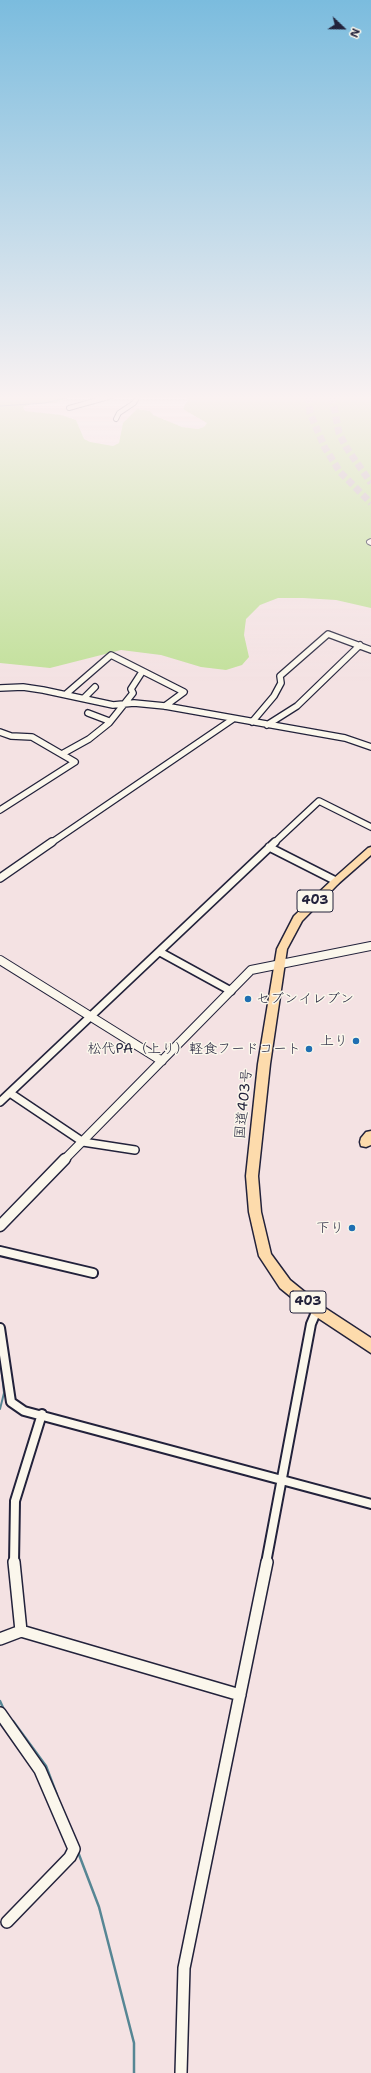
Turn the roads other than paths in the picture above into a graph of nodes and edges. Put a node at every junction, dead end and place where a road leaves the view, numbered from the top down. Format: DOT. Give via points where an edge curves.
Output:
graph roads {
  1 [pos="360,645"];
  2 [pos="371,650"];
  3 [pos="142,672"];
  4 [pos="95,687"];
  5 [pos="0,688"];
  6 [pos="66,694"];
  7 [pos="84,698"];
  8 [pos="123,704"];
  9 [pos="165,706"];
  10 [pos="88,713"];
  11 [pos="233,719"];
  12 [pos="109,721"];
  13 [pos="252,722"];
  14 [pos="267,725"];
  15 [pos="0,732"];
  16 [pos="7,736"];
  17 [pos="0,741"];
  18 [pos="371,747"];
  19 [pos="62,754"];
  20 [pos="0,810"];
  21 [pos="371,826"];
  22 [pos="269,847"];
  23 [pos="371,850"];
  24 [pos="0,878"];
  25 [pos="336,881"];
  26 [pos="371,946"];
  27 [pos="160,952"];
  28 [pos="0,960"];
  29 [pos="279,966"];
  30 [pos="231,991"];
  31 [pos="92,1018"];
  32 [pos="162,1061"];
  33 [pos="10,1093"];
  34 [pos="0,1102"];
  35 [pos="84,1142"];
  36 [pos="135,1150"];
  37 [pos="0,1226"];
  38 [pos="0,1251"];
  39 [pos="93,1273"];
  40 [pos="316,1310"];
  41 [pos="0,1328"];
  42 [pos="371,1346"];
  43 [pos="42,1414"];
  44 [pos="283,1481"];
  45 [pos="371,1504"];
  46 [pos="21,1631"];
  47 [pos="0,1639"];
  48 [pos="240,1695"];
  49 [pos="0,1713"];
  50 [pos="7,1922"];
  51 [pos="181,2073"];
  1 -- 2 [label="street"];
  1 -- 13 [label="street" via="328,634 280,676 281,683 277,691"];
  1 -- 14 [label="street" via="297,706"];
  3 -- 6 [label="street" via="111,655"];
  3 -- 8 [label="street" via="131,689 133,694"];
  3 -- 9 [label="street" via="184,692"];
  4 -- 7 [label="street"];
  5 -- 6 [label="street" via="22,687"];
  6 -- 7 [label="street"];
  7 -- 8 [label="street" via="113,705"];
  8 -- 9 [label="street"];
  8 -- 12 [label="street"];
  9 -- 11 [label="street"];
  10 -- 12 [label="street"];
  11 -- 13 [label="street"];
  11 -- 24 [label="street"];
  12 -- 19 [label="street" via="89,739"];
  13 -- 14 [label="street"];
  14 -- 18 [label="street" via="344,738"];
  15 -- 16 [label="street"];
  16 -- 17 [label="street"];
  16 -- 19 [label="street" via="32,737"];
  19 -- 20 [label="street" via="76,762"];
  21 -- 22 [label="street" via="319,801"];
  22 -- 25 [label="street"];
  22 -- 27 [label="street"];
  23 -- 25 [label="highway, 国道403号 / 403"];
  25 -- 29 [label="highway, 国道403号 / 403" via="298,918 282,949"];
  26 -- 29 [label="street"];
  27 -- 30 [label="street"];
  27 -- 31 [label="street"];
  28 -- 31 [label="street"];
  29 -- 30 [label="street" via="251,970"];
  29 -- 40 [label="highway, 国道403号 / 403" via="264,1064 252,1176 255,1212 265,1256 285,1284"];
  30 -- 32 [label="street"];
  31 -- 32 [label="street"];
  31 -- 33 [label="street"];
  32 -- 35 [label="street"];
  33 -- 34 [label="street"];
  33 -- 35 [label="street"];
  35 -- 36 [label="street"];
  35 -- 37 [label="street"];
  38 -- 39 [label="street"];
  40 -- 42 [label="highway, 国道403号 / 403"];
  40 -- 44 [label="street" via="311,1324"];
  41 -- 43 [label="street" via="11,1402 24,1411"];
  43 -- 44 [label="street"];
  43 -- 46 [label="street" via="15,1501 14,1562"];
  44 -- 45 [label="street"];
  44 -- 48 [label="street"];
  46 -- 47 [label="street"];
  46 -- 48 [label="street"];
  48 -- 51 [label="street" via="184,1968"];
  49 -- 50 [label="street" via="40,1770 74,1849"];
}
